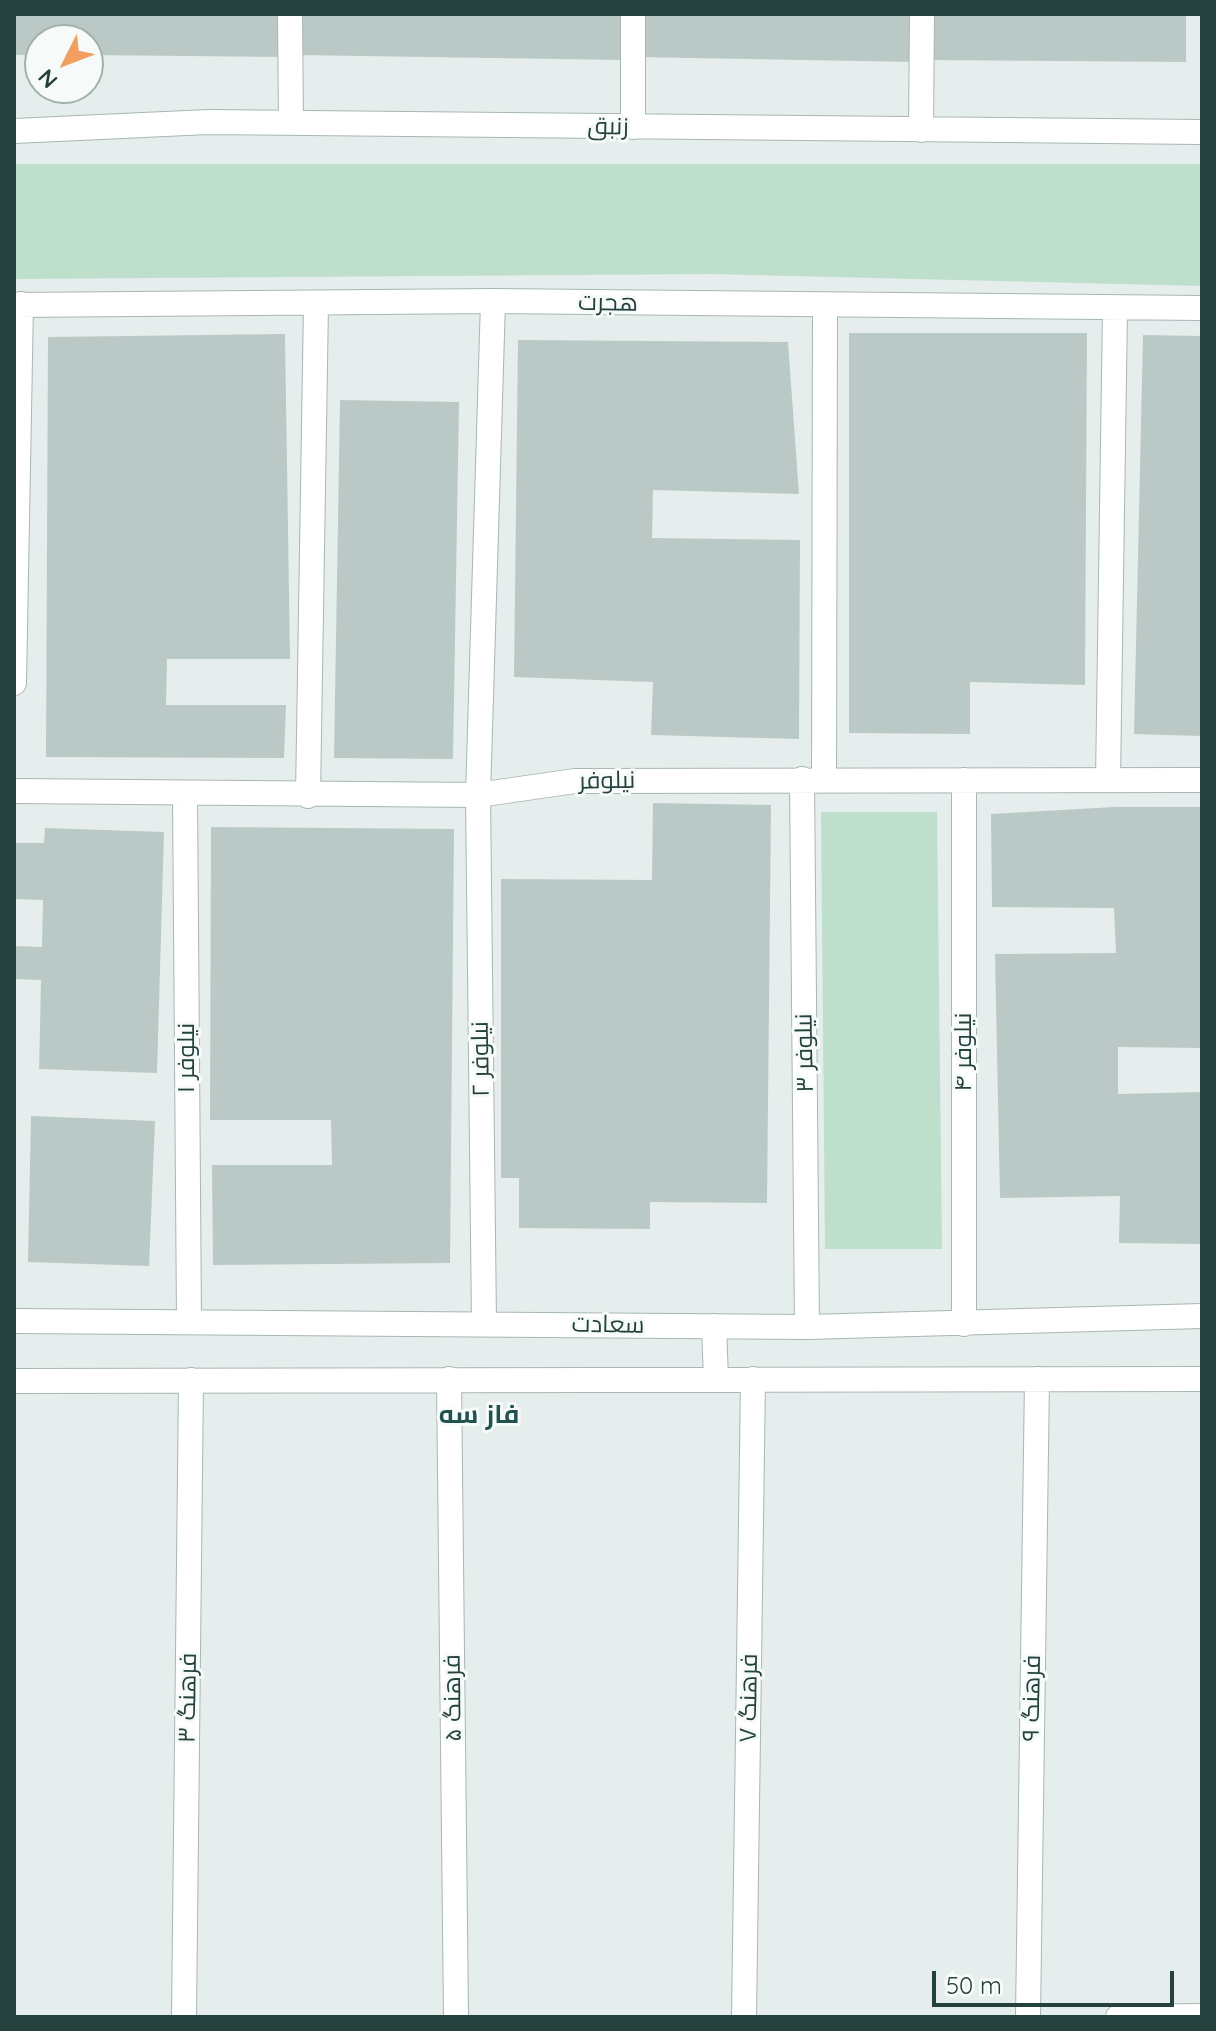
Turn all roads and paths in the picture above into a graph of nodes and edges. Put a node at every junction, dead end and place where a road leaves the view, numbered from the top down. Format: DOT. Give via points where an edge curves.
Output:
graph roads {
  1 [pos="290,14"];
  2 [pos="633,14"];
  3 [pos="922,14"];
  4 [pos="291,123"];
  5 [pos="633,127"];
  6 [pos="921,130"];
  7 [pos="14,131"];
  8 [pos="1202,132"];
  9 [pos="493,301"];
  10 [pos="316,304"];
  11 [pos="18,305"];
  12 [pos="825,306"];
  13 [pos="1202,308"];
  14 [pos="1115,309"];
  15 [pos="14,683"];
  16 [pos="813,779"];
  17 [pos="964,780"];
  18 [pos="1108,780"];
  19 [pos="1202,780"];
  20 [pos="14,791"];
  21 [pos="185,794"];
  22 [pos="478,795"];
  23 [pos="308,796"];
  24 [pos="1202,1316"];
  25 [pos="14,1321"];
  26 [pos="189,1321"];
  27 [pos="484,1323"];
  28 [pos="964,1324"];
  29 [pos="714,1326"];
  30 [pos="807,1327"];
  31 [pos="449,1379"];
  32 [pos="716,1379"];
  33 [pos="753,1379"];
  34 [pos="1037,1379"];
  35 [pos="1202,1379"];
  36 [pos="191,1380"];
  37 [pos="14,1381"];
  38 [pos="1197,2016"];
  39 [pos="184,2017"];
  40 [pos="456,2017"];
  41 [pos="744,2017"];
  42 [pos="1028,2017"];
  43 [pos="1118,2017"];
  1 -- 4 [label="street"];
  2 -- 5 [label="street"];
  3 -- 6 [label="street"];
  4 -- 5 [label="street, زنبق"];
  4 -- 7 [label="street, زنبق"];
  5 -- 6 [label="street, زنبق"];
  6 -- 8 [label="street, زنبق"];
  9 -- 10 [label="street, هجرت"];
  9 -- 12 [label="street, هجرت"];
  9 -- 22 [label="street, نیلوفر ۲"];
  10 -- 11 [label="street, هجرت"];
  10 -- 23 [label="street"];
  11 -- 15 [label="street"];
  12 -- 14 [label="street, هجرت"];
  12 -- 16 [label="street, نیلوفر ۳"];
  13 -- 14 [label="street, هجرت"];
  14 -- 18 [label="street"];
  16 -- 17 [label="street, نیلوفر"];
  16 -- 22 [label="street, نیلوفر" via="575,781"];
  16 -- 30 [label="street, نیلوفر ۳"];
  17 -- 18 [label="street, نیلوفر"];
  17 -- 28 [label="street, نیلوفر ۴"];
  18 -- 19 [label="street, نیلوفر"];
  20 -- 21 [label="street, نیلوفر"];
  21 -- 23 [label="street, نیلوفر"];
  21 -- 26 [label="street, نیلوفر ۱"];
  22 -- 23 [label="street, نیلوفر"];
  22 -- 27 [label="street, نیلوفر ۲"];
  24 -- 28 [label="street, سعادت"];
  25 -- 26 [label="street, سعادت"];
  26 -- 27 [label="street, سعادت"];
  27 -- 29 [label="street, سعادت"];
  28 -- 30 [label="street, سعادت"];
  29 -- 30 [label="street, سعادت"];
  29 -- 32 [label="street"];
  31 -- 32 [label="street"];
  31 -- 36 [label="street"];
  31 -- 40 [label="street, فرهنگ ۵"];
  32 -- 33 [label="street"];
  33 -- 34 [label="street"];
  33 -- 41 [label="street, فرهنگ ۷"];
  34 -- 35 [label="street"];
  34 -- 42 [label="street, فرهنگ ۹"];
  36 -- 37 [label="street"];
  36 -- 39 [label="street, فرهنگ ۳"];
  38 -- 43 [label="street"];
}
